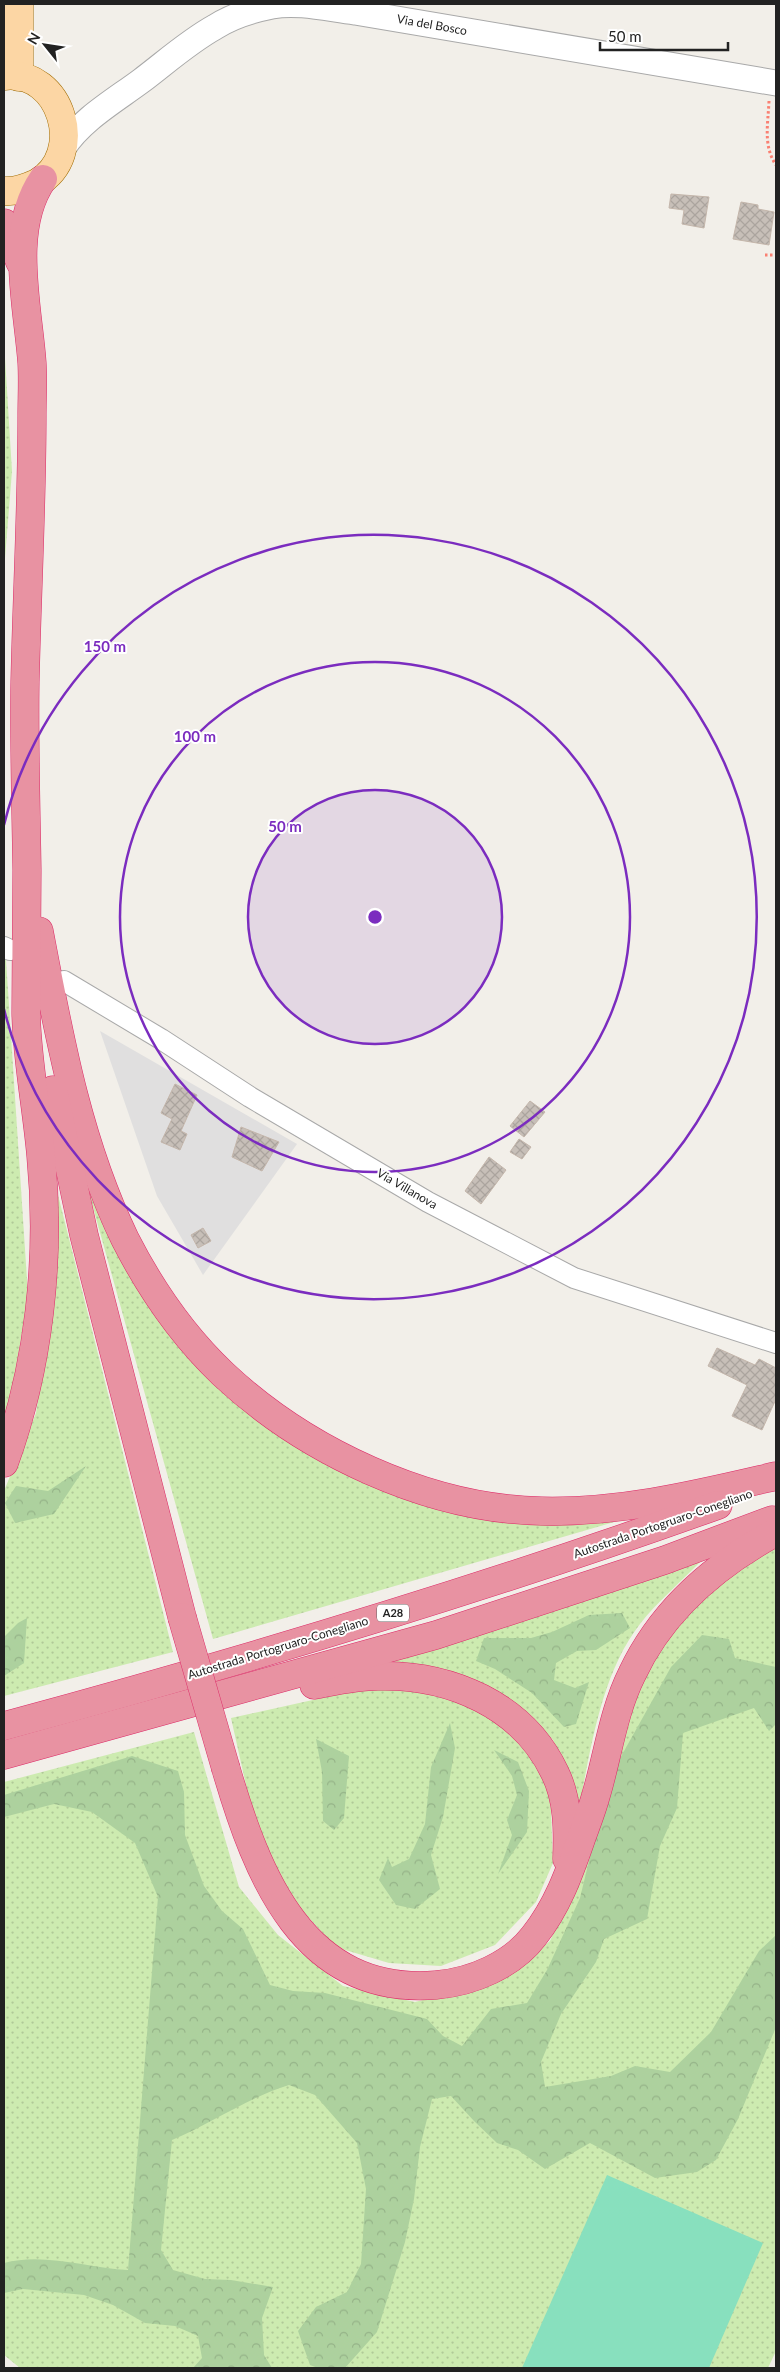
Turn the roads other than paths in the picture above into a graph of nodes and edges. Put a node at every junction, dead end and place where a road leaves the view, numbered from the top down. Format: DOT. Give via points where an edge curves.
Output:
graph roads {
  1 [pos="18,12"];
  2 [pos="9,72"];
  3 [pos="772,82"];
  4 [pos="113,102"];
  5 [pos="56,103"];
  6 [pos="63,148"];
  7 [pos="43,179"];
  8 [pos="4,191"];
  9 [pos="4,223"];
  10 [pos="24,273"];
  11 [pos="27,868"];
  12 [pos="64,981"];
  13 [pos="776,1343"];
  14 [pos="4,1463"];
  15 [pos="776,1476"];
  16 [pos="776,1484"];
  17 [pos="776,1518"];
  18 [pos="776,1532"];
  19 [pos="4,1726"];
  20 [pos="4,1755"];
  21 [pos="4,1759"];
  22 [pos="567,1878"];
  1 -- 2 [label="main road"];
  2 -- 5 [label="main road" via="41,86"];
  3 -- 4 [label="street, Via del Bosco" via="355,12 274,5 245,12 216,26"];
  4 -- 5 [label="street" via="79,107"];
  4 -- 6 [label="street, Via del Bosco" via="71,136"];
  5 -- 6 [label="main road" via="65,130"];
  6 -- 7 [label="main road" via="56,165"];
  7 -- 8 [label="main road" via="23,189"];
  7 -- 10 [label="highway" via="34,191 30,206 24,236"];
  9 -- 10 [label="highway"];
  10 -- 11 [label="highway" via="32,364 24,780"];
  11 -- 14 [label="highway" via="26,1018 42,1160 44,1234 36,1341 23,1404"];
  11 -- 15 [label="highway" via="55,1015 79,1119 97,1173 125,1238 151,1286 223,1374 314,1442 354,1463 443,1497 487,1506 540,1511 612,1510 688,1497"];
  11 -- 22 [label="highway, bridge" via="49,1073 84,1235 182,1617 226,1769 240,1815 277,1901 324,1954 356,1974 412,1987 477,1977 504,1962 532,1938 552,1910"];
  12 -- 13 [label="street, Via Villanova" via="250,1097 428,1202 566,1274"];
  16 -- 19 [label="highway, Autostrada Portogruaro-Conegliano / A28" via="419,1605 174,1680"];
  17 -- 20 [label="highway" via="665,1560 436,1635"];
  18 -- 22 [label="highway" via="717,1570 686,1595 649,1644 631,1675 613,1727 596,1795"];
  21 -- 22 [label="highway" via="107,1742 300,1688 343,1680 406,1677 455,1686 506,1712 541,1748 556,1773 564,1800 568,1834"];
}
